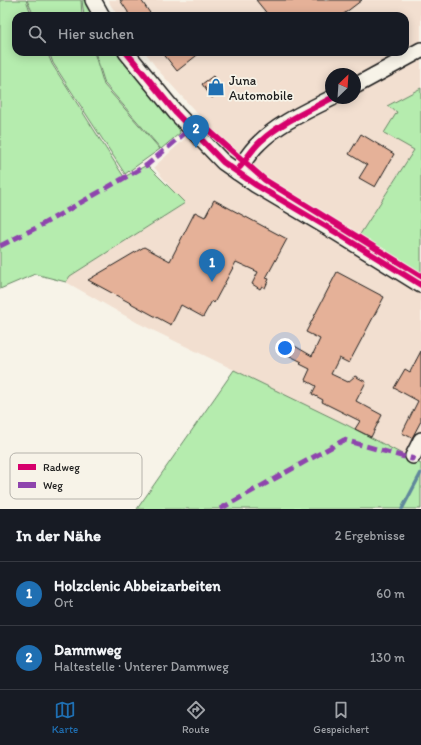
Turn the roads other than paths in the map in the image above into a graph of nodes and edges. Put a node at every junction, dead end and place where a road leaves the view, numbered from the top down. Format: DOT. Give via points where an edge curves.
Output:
graph roads {
  1 [pos="93,0"];
  2 [pos="100,12"];
  3 [pos="421,50"];
  4 [pos="129,56"];
  5 [pos="361,83"];
  6 [pos="325,102"];
  7 [pos="236,172"];
  8 [pos="421,285"];
  9 [pos="421,440"];
  10 [pos="413,456"];
  1 -- 2 [label="street"];
  3 -- 5 [label="street"];
  4 -- 7 [label="street" via="176,113"];
  6 -- 7 [label="street" via="268,135 254,148"];
  7 -- 8 [label="street"];
  9 -- 10 [label="street"];
}
